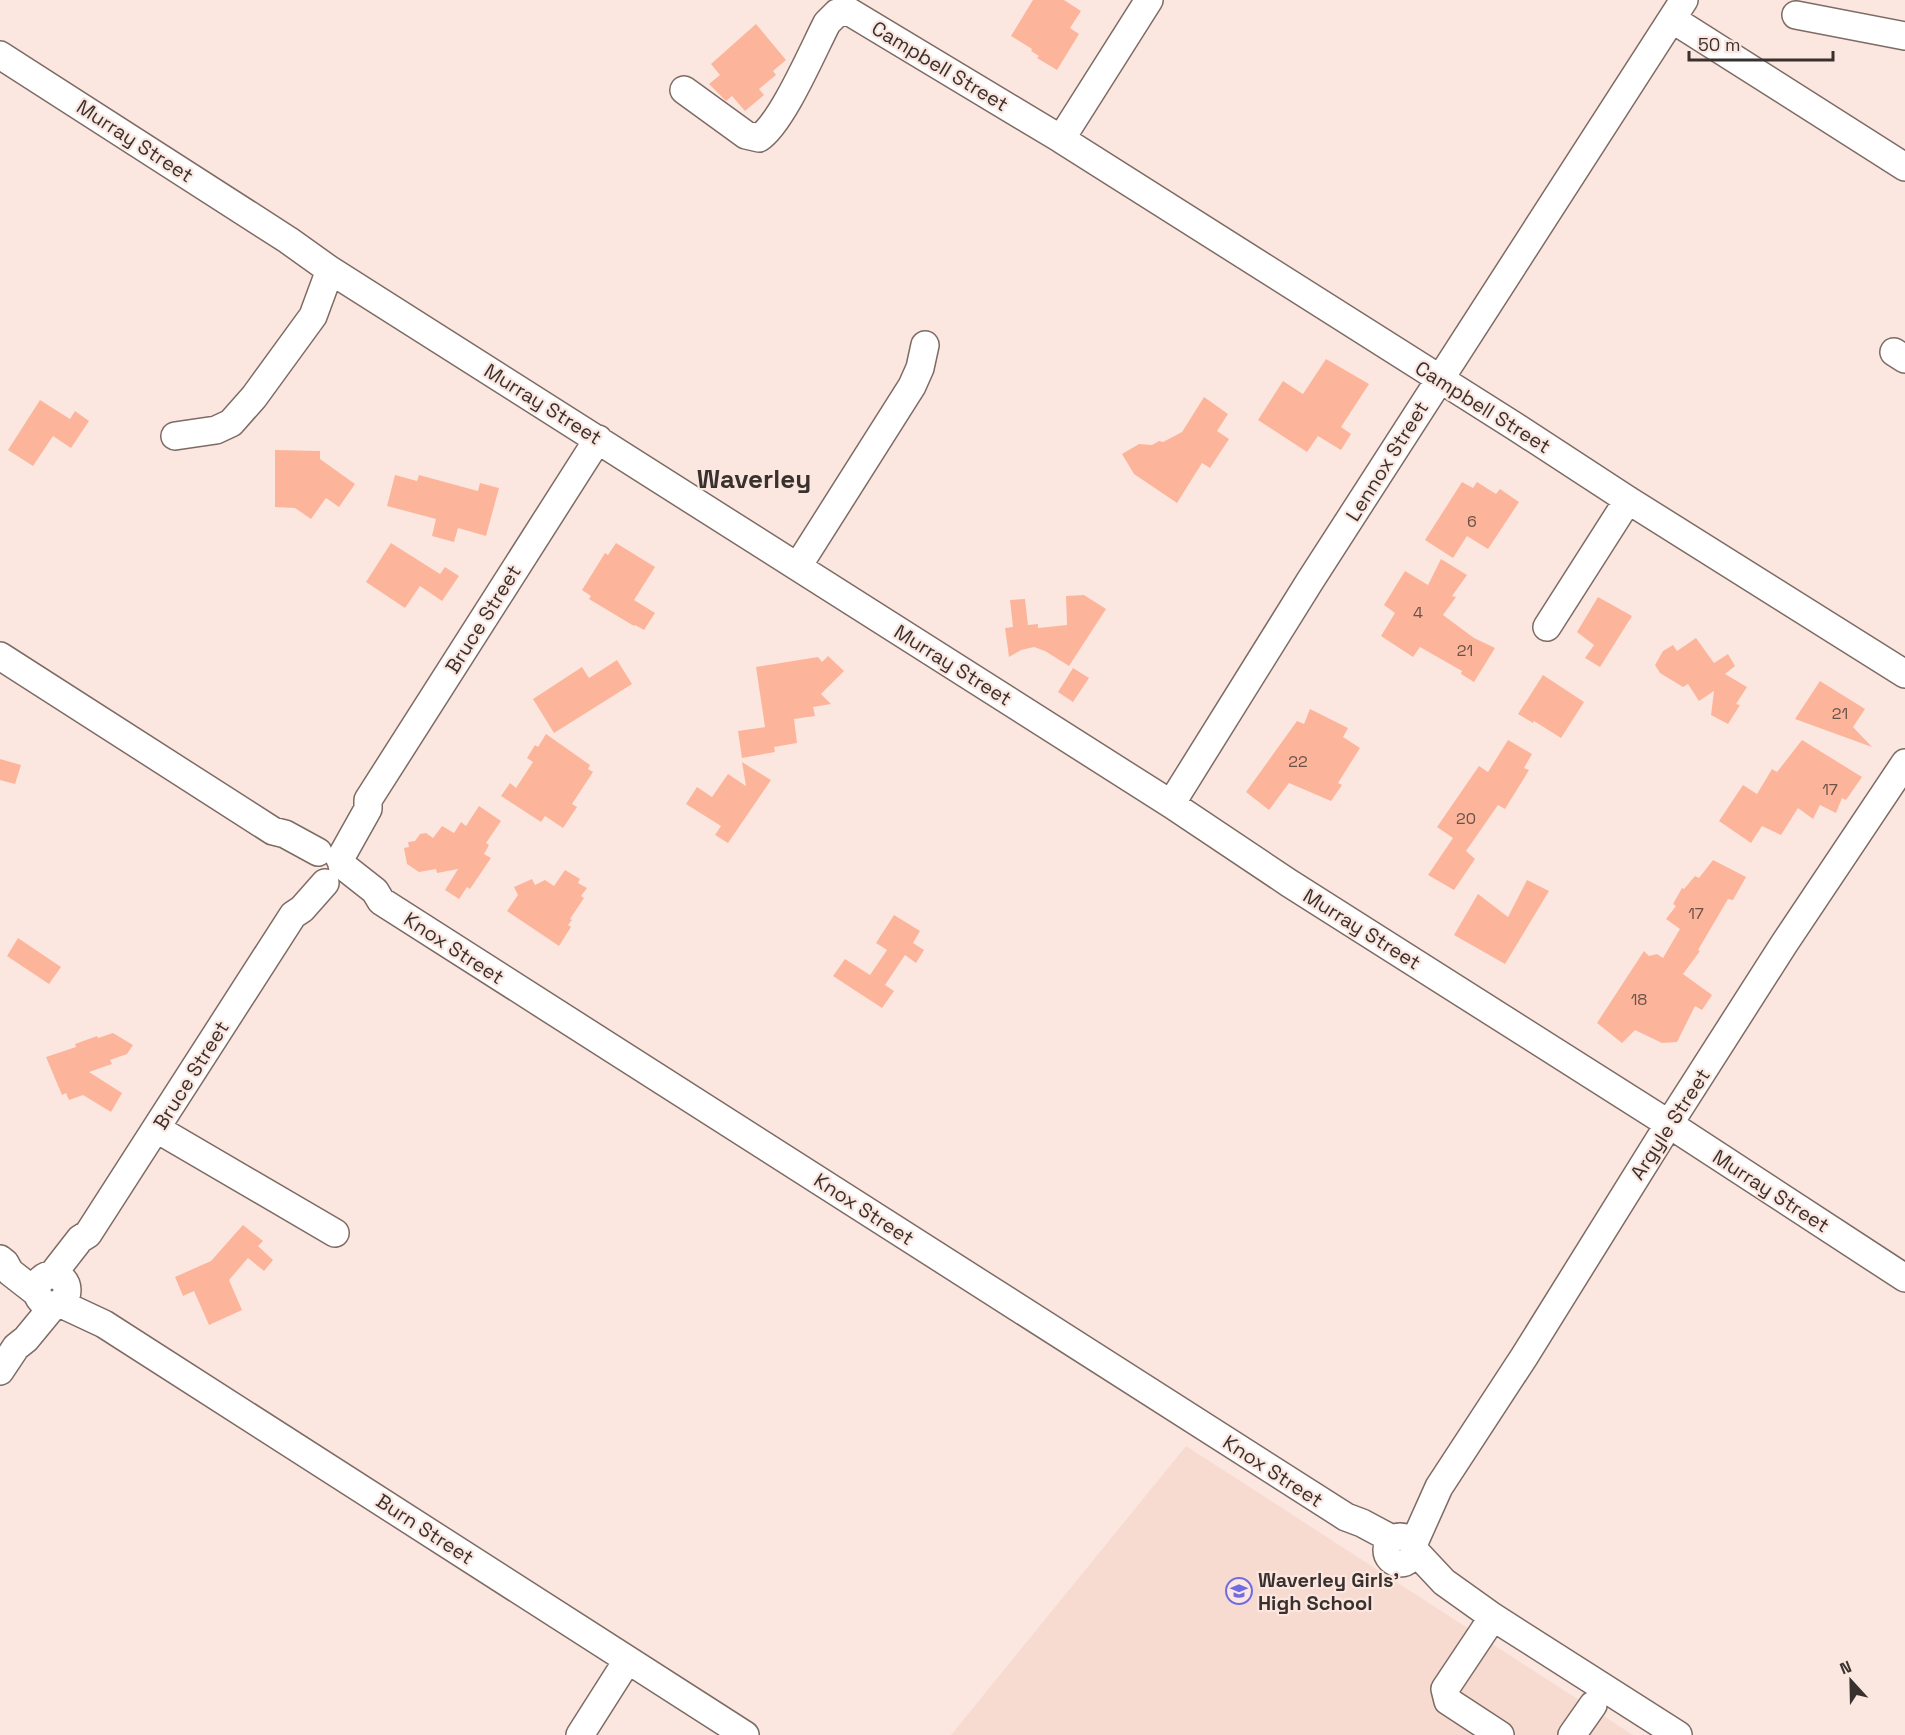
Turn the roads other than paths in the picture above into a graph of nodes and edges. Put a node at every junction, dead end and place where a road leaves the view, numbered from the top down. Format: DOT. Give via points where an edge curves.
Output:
graph roads {
  1 [pos="1149,0"];
  2 [pos="1678,9"];
  3 [pos="1796,15"];
  4 [pos="1905,36"];
  5 [pos="0,55"];
  6 [pos="684,90"];
  7 [pos="1061,140"];
  8 [pos="1905,167"];
  9 [pos="330,270"];
  10 [pos="925,345"];
  11 [pos="1439,379"];
  12 [pos="175,436"];
  13 [pos="598,439"];
  14 [pos="1628,500"];
  15 [pos="798,566"];
  16 [pos="1547,627"];
  17 [pos="0,656"];
  18 [pos="1905,674"];
  19 [pos="1905,763"];
  20 [pos="1172,804"];
  21 [pos="325,866"];
  22 [pos="1669,1124"];
  23 [pos="157,1129"];
  24 [pos="334,1233"];
  25 [pos="3,1261"];
  26 [pos="1905,1278"];
  27 [pos="53,1291"];
  28 [pos="0,1371"];
  29 [pos="1400,1547"];
  30 [pos="1493,1617"];
  31 [pos="627,1661"];
  32 [pos="1593,1705"];
  33 [pos="580,1735"];
  34 [pos="745,1735"];
  35 [pos="1500,1735"];
  36 [pos="1572,1735"];
  37 [pos="1678,1735"];
  1 -- 7 [label="street"];
  2 -- 8 [label="street"];
  2 -- 11 [label="street, Lennox Street"];
  3 -- 4 [label="street"];
  5 -- 9 [label="street, Murray Street"];
  6 -- 7 [label="street, Campbell Street" via="746,135 759,138 767,133 784,106 827,23 837,13 848,11"];
  7 -- 11 [label="street, Campbell Street"];
  9 -- 12 [label="street" via="314,316 231,423 216,430"];
  9 -- 13 [label="street, Murray Street"];
  10 -- 15 [label="street" via="912,386"];
  11 -- 14 [label="street, Campbell Street"];
  11 -- 20 [label="street, Lennox Street"];
  13 -- 15 [label="street, Murray Street"];
  13 -- 21 [label="street, Bruce Street" via="368,800 368,809"];
  14 -- 16 [label="street"];
  14 -- 18 [label="street, Campbell Street"];
  15 -- 20 [label="street, Murray Street"];
  17 -- 21 [label="street, Knox Street" via="273,831 285,834"];
  19 -- 22 [label="street, Argyle Street"];
  20 -- 22 [label="street, Murray Street" via="1289,883"];
  21 -- 23 [label="street, Bruce Street" via="294,904 293,915"];
  21 -- 29 [label="street, Knox Street" via="375,891 381,901 1346,1517"];
  22 -- 26 [label="street, Murray Street"];
  22 -- 29 [label="street, Argyle Street"];
  23 -- 24 [label="street"];
  23 -- 27 [label="street, Bruce Street" via="88,1234 88,1243"];
  25 -- 27 [label="street, Burn Street" via="15,1262"];
  27 -- 28 [label="street, Bruce Street" via="26,1339"];
  27 -- 31 [label="street, Burn Street"];
  29 -- 30 [label="street, Knox Street"];
  30 -- 35 [label="street" via="1445,1689 1445,1695 1448,1701"];
  30 -- 37 [label="street, Knox Street"];
  31 -- 33 [label="street"];
  31 -- 34 [label="street, Burn Street"];
  32 -- 36 [label="street"];
}
